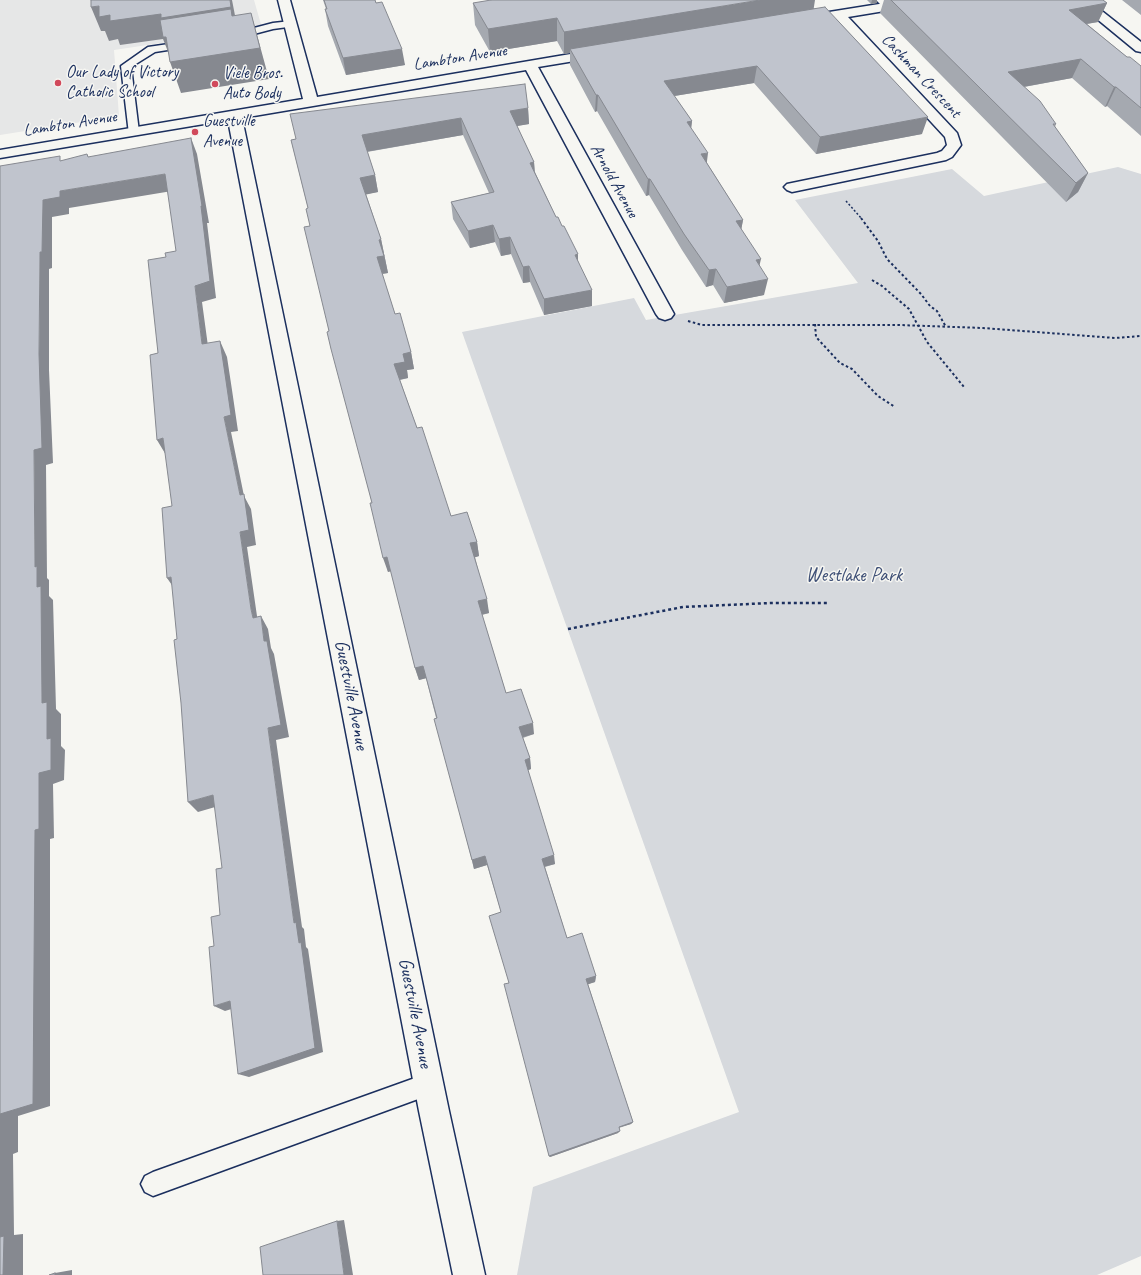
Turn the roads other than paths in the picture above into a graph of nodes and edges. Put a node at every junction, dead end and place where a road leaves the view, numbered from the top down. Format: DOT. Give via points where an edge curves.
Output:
graph roads {
  1 [pos="284,0"];
  2 [pos="927,0"];
  3 [pos="1080,0"];
  4 [pos="884,3"];
  5 [pos="839,14"];
  6 [pos="792,22"];
  7 [pos="291,24"];
  8 [pos="225,38"];
  9 [pos="203,41"];
  10 [pos="1140,46"];
  11 [pos="615,51"];
  12 [pos="530,65"];
  13 [pos="311,102"];
  14 [pos="234,115"];
  15 [pos="133,132"];
  16 [pos="0,154"];
  17 [pos="792,187"];
  18 [pos="665,314"];
  19 [pos="429,1084"];
  20 [pos="152,1184"];
  21 [pos="469,1275"];
  1 -- 7 [label="street"];
  2 -- 4 [label="street"];
  3 -- 10 [label="street"];
  4 -- 5 [label="street"];
  5 -- 6 [label="street"];
  5 -- 17 [label="street, Cashman Crescent" via="952,136 954,145 941,157"];
  7 -- 8 [label="lane"];
  7 -- 13 [label="street"];
  9 -- 15 [label="lane" via="152,49 126,66"];
  11 -- 12 [label="street, Lambton Avenue"];
  12 -- 13 [label="street, Lambton Avenue"];
  12 -- 18 [label="street, Arnold Avenue"];
  13 -- 14 [label="street, Lambton Avenue"];
  14 -- 15 [label="street, Lambton Avenue"];
  14 -- 19 [label="street, Guestville Avenue"];
  15 -- 16 [label="street, Lambton Avenue"];
  19 -- 20 [label="lane"];
  19 -- 21 [label="street, Guestville Avenue"];
}
